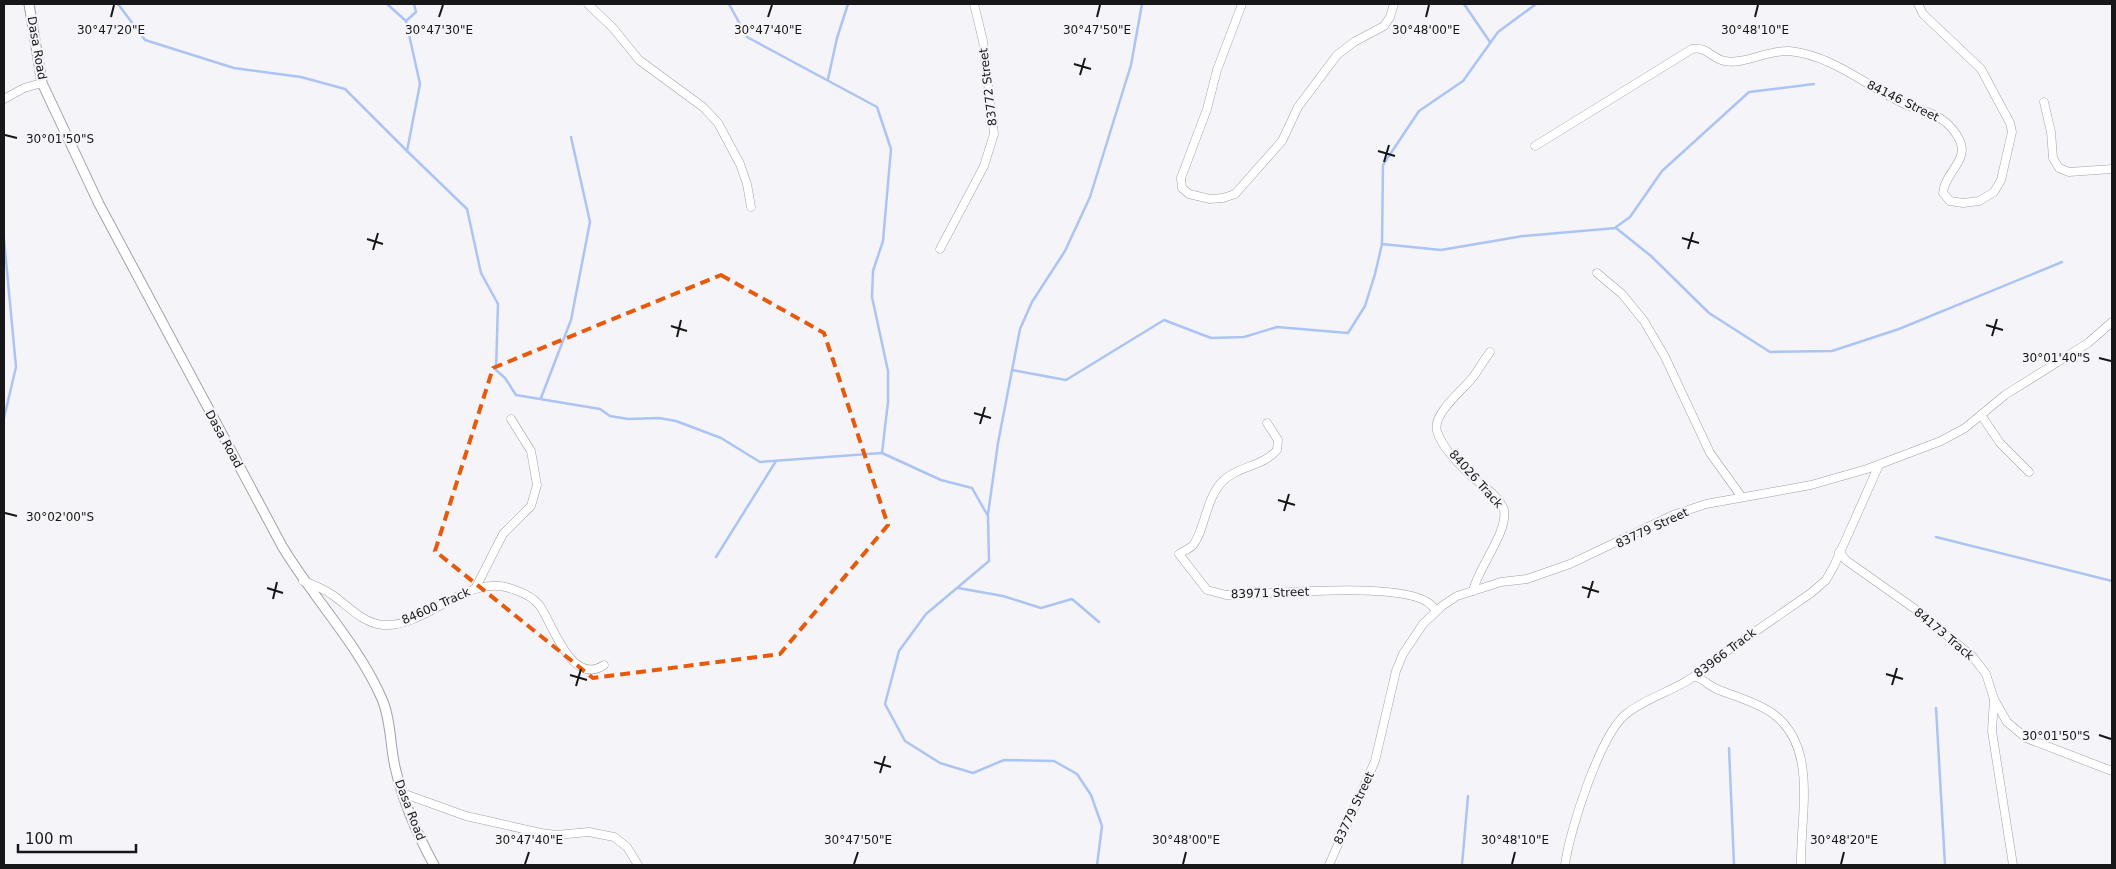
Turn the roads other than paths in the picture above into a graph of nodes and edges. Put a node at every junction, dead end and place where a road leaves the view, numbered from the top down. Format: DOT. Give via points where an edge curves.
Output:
graph roads {
  1 [pos="30,4"];
  2 [pos="588,4"];
  3 [pos="974,4"];
  4 [pos="1242,4"];
  5 [pos="1394,4"];
  6 [pos="1918,4"];
  7 [pos="42,83"];
  8 [pos="4,99"];
  9 [pos="2044,102"];
  10 [pos="1535,146"];
  11 [pos="2112,169"];
  12 [pos="751,207"];
  13 [pos="940,249"];
  14 [pos="1597,273"];
  15 [pos="2112,322"];
  16 [pos="1490,352"];
  17 [pos="1981,415"];
  18 [pos="511,419"];
  19 [pos="1267,424"];
  20 [pos="1879,465"];
  21 [pos="2029,472"];
  22 [pos="1741,496"];
  23 [pos="1840,552"];
  24 [pos="304,581"];
  25 [pos="475,589"];
  26 [pos="1473,591"];
  27 [pos="1435,612"];
  28 [pos="604,665"];
  29 [pos="1696,677"];
  30 [pos="1994,699"];
  31 [pos="2112,771"];
  32 [pos="402,793"];
  33 [pos="434,865"];
  34 [pos="638,865"];
  35 [pos="1329,865"];
  36 [pos="1565,865"];
  37 [pos="1801,865"];
  38 [pos="2013,865"];
  1 -- 7 [label="street, Dasa Road"];
  2 -- 12 [label="street" via="640,60 703,107 718,123 740,164"];
  3 -- 13 [label="street, 83772 Street" via="983,41 994,134 984,166"];
  4 -- 5 [label="street" via="1181,178 1182,188 1195,196 1223,198 1243,187 1282,141 1298,108 1333,60 1354,42 1384,26"];
  6 -- 10 [label="street, 84146 Street" via="1923,14 1981,69 2010,123 2012,137 2001,180 1994,192 1979,201 1954,202 1943,193 1962,149 1960,140 1946,122 1891,98 1827,60 1799,52 1779,51 1729,62 1706,49 1692,49"];
  7 -- 8 [label="street"];
  7 -- 24 [label="street, Dasa Road" via="99,204 208,411"];
  9 -- 11 [label="street" via="2053,158 2059,168 2069,172"];
  14 -- 22 [label="street" via="1622,294 1644,321 1665,357 1710,453"];
  15 -- 17 [label="street, 83779 Street" via="2088,343 2005,395"];
  16 -- 26 [label="street, 84026 Track" via="1442,412 1437,424 1437,430 1453,456 1500,502 1504,510 1498,536"];
  17 -- 20 [label="street, 83779 Street" via="1946,439"];
  17 -- 21 [label="street" via="2000,443"];
  18 -- 25 [label="street, 84600 Track" via="531,451 538,485 531,506 503,534"];
  19 -- 27 [label="street, 83971 Street" via="1278,440 1277,450 1267,459 1222,481 1207,504 1194,543 1179,554 1200,583 1212,592 1226,595 1353,590 1398,593 1425,601"];
  20 -- 22 [label="street, 83779 Street" via="1811,485"];
  20 -- 23 [label="street, 83966 Track"];
  22 -- 26 [label="street, 83779 Street" via="1673,515 1570,564 1526,579 1501,582"];
  23 -- 29 [label="street, 83966 Track" via="1826,580 1706,665"];
  23 -- 30 [label="street, 84173 Track" via="1847,561 1915,609 1973,657 1986,674"];
  24 -- 25 [label="street, 84600 Track" via="321,587 367,620 384,625 429,611"];
  24 -- 32 [label="street, Dasa Road" via="375,683 387,715"];
  25 -- 28 [label="street" via="490,584 529,596 539,605 574,662 588,670 597,670"];
  26 -- 27 [label="street, 83779 Street" via="1456,596"];
  27 -- 35 [label="street, 83779 Street" via="1402,654 1373,768"];
  29 -- 36 [label="street, 83966 Track" via="1644,703 1617,723 1579,807"];
  29 -- 37 [label="street" via="1717,690 1767,710 1782,721 1794,738 1804,789"];
  30 -- 31 [label="street" via="2007,722 2026,738"];
  30 -- 38 [label="street, 84173 Track" via="1992,731"];
  32 -- 33 [label="street, Dasa Road"];
  32 -- 34 [label="street" via="466,816 541,833 589,832 614,837 627,847"];
}
